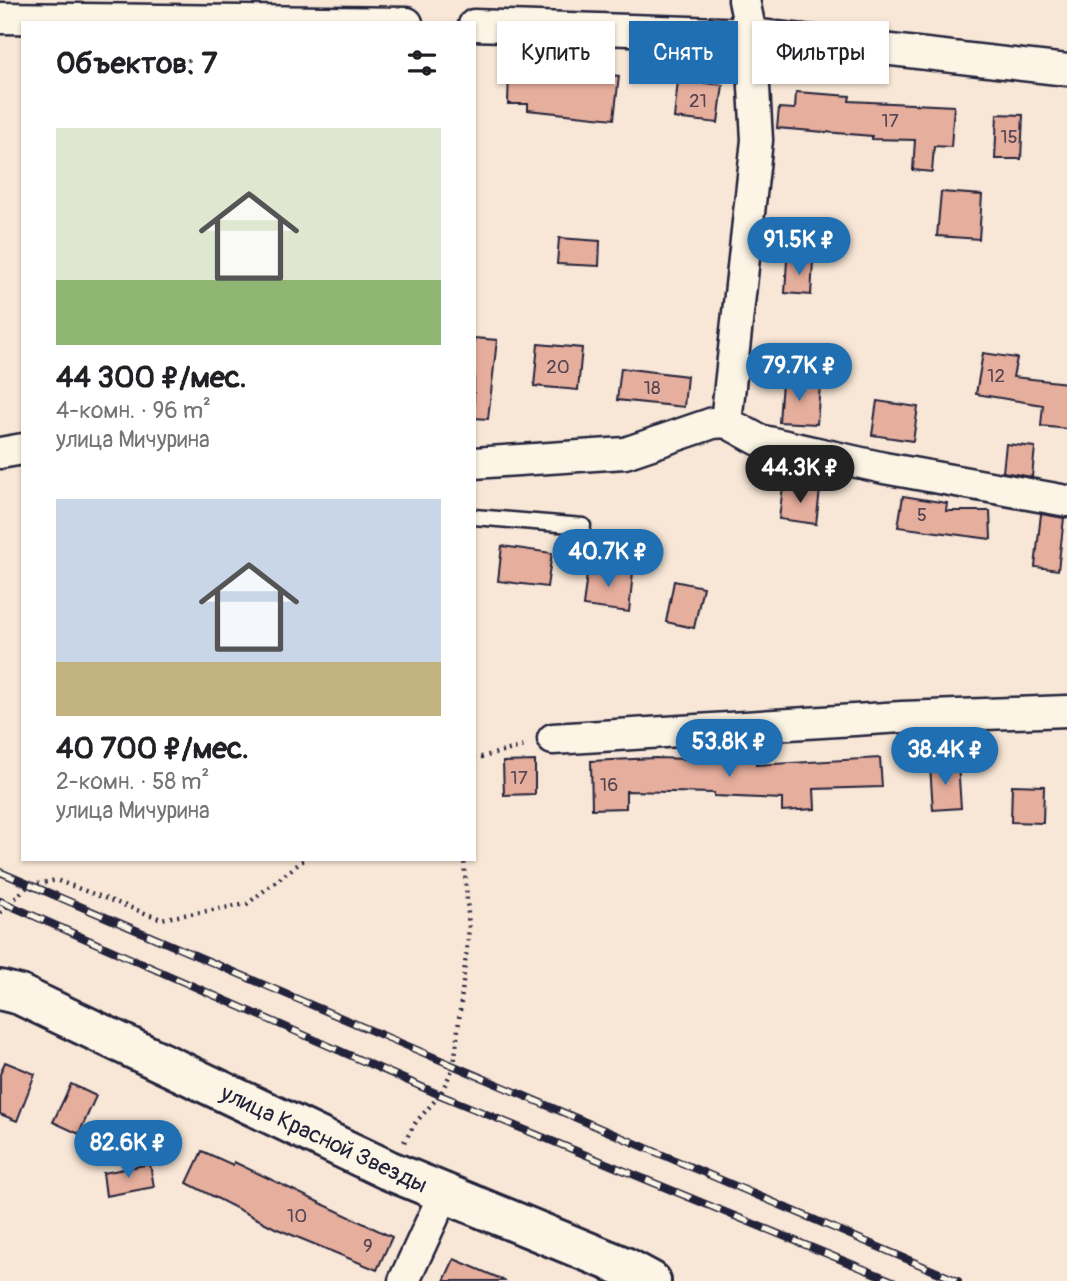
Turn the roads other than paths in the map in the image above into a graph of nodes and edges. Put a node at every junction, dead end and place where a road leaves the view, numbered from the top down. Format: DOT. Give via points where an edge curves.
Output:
graph roads {
  1 [pos="744,0"];
  2 [pos="337,14"];
  3 [pos="0,18"];
  4 [pos="391,21"];
  5 [pos="476,25"];
  6 [pos="751,34"];
  7 [pos="1067,70"];
  8 [pos="726,422"];
  9 [pos="21,449"];
  10 [pos="0,453"];
  11 [pos="476,463"];
  12 [pos="1067,501"];
  13 [pos="476,517"];
  14 [pos="583,526"];
  15 [pos="1067,711"];
  16 [pos="553,739"];
  17 [pos="0,990"];
  18 [pos="444,1194"];
  19 [pos="404,1281"];
  20 [pos="651,1281"];
  1 -- 6 [label="street"];
  2 -- 3 [label="street"];
  2 -- 4 [label="street"];
  5 -- 6 [label="street"];
  6 -- 7 [label="street"];
  6 -- 8 [label="street" via="757,140"];
  8 -- 11 [label="street" via="625,453"];
  8 -- 12 [label="street" via="759,440"];
  9 -- 10 [label="street"];
  13 -- 14 [label="lane"];
  15 -- 16 [label="street"];
  17 -- 18 [label="street, улица Красной Звезды" via="20,995"];
  18 -- 19 [label="street"];
  18 -- 20 [label="street, улица Красной Звезды"];
}
